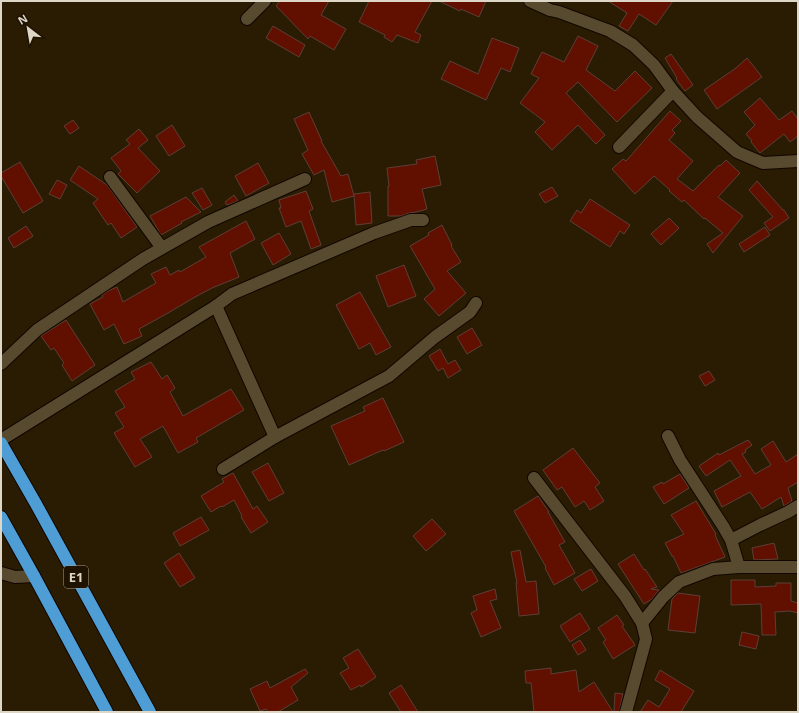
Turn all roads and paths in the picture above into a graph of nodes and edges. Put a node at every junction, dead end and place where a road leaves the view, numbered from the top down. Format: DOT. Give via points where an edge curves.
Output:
graph roads {
  1 [pos="265,1"];
  2 [pos="530,1"];
  3 [pos="552,6"];
  4 [pos="247,19"];
  5 [pos="673,91"];
  6 [pos="619,147"];
  7 [pos="798,161"];
  8 [pos="110,177"];
  9 [pos="305,179"];
  10 [pos="423,220"];
  11 [pos="162,248"];
  12 [pos="476,303"];
  13 [pos="216,306"];
  14 [pos="1,364"];
  15 [pos="668,436"];
  16 [pos="275,437"];
  17 [pos="1,442"];
  18 [pos="223,469"];
  19 [pos="534,478"];
  20 [pos="798,506"];
  21 [pos="1,517"];
  22 [pos="731,540"];
  23 [pos="739,567"];
  24 [pos="796,567"];
  25 [pos="1,573"];
  26 [pos="34,576"];
  27 [pos="642,623"];
  28 [pos="107,712"];
  29 [pos="150,712"];
  30 [pos="626,712"];
  1 -- 4 [label="street"];
  2 -- 3 [label="street"];
  3 -- 5 [label="street" via="559,12 610,31 633,45 654,65"];
  5 -- 6 [label="street"];
  5 -- 7 [label="street" via="736,152 763,163"];
  8 -- 11 [label="street"];
  9 -- 11 [label="street" via="208,222"];
  10 -- 13 [label="street" via="411,220 374,233 245,287"];
  11 -- 14 [label="street" via="37,330"];
  12 -- 16 [label="street" via="470,312 435,337 390,376"];
  13 -- 16 [label="street"];
  13 -- 17 [label="street"];
  15 -- 22 [label="street" via="680,460"];
  16 -- 18 [label="street"];
  17 -- 29 [label="highway, E1"];
  19 -- 27 [label="street" via="625,596"];
  20 -- 22 [label="street"];
  21 -- 26 [label="highway, E1"];
  22 -- 23 [label="street"];
  23 -- 24 [label="street"];
  23 -- 27 [label="street" via="713,570 679,582"];
  25 -- 26 [label="street" via="15,577"];
  26 -- 28 [label="highway, E1"];
  27 -- 30 [label="street" via="646,638"];
}
